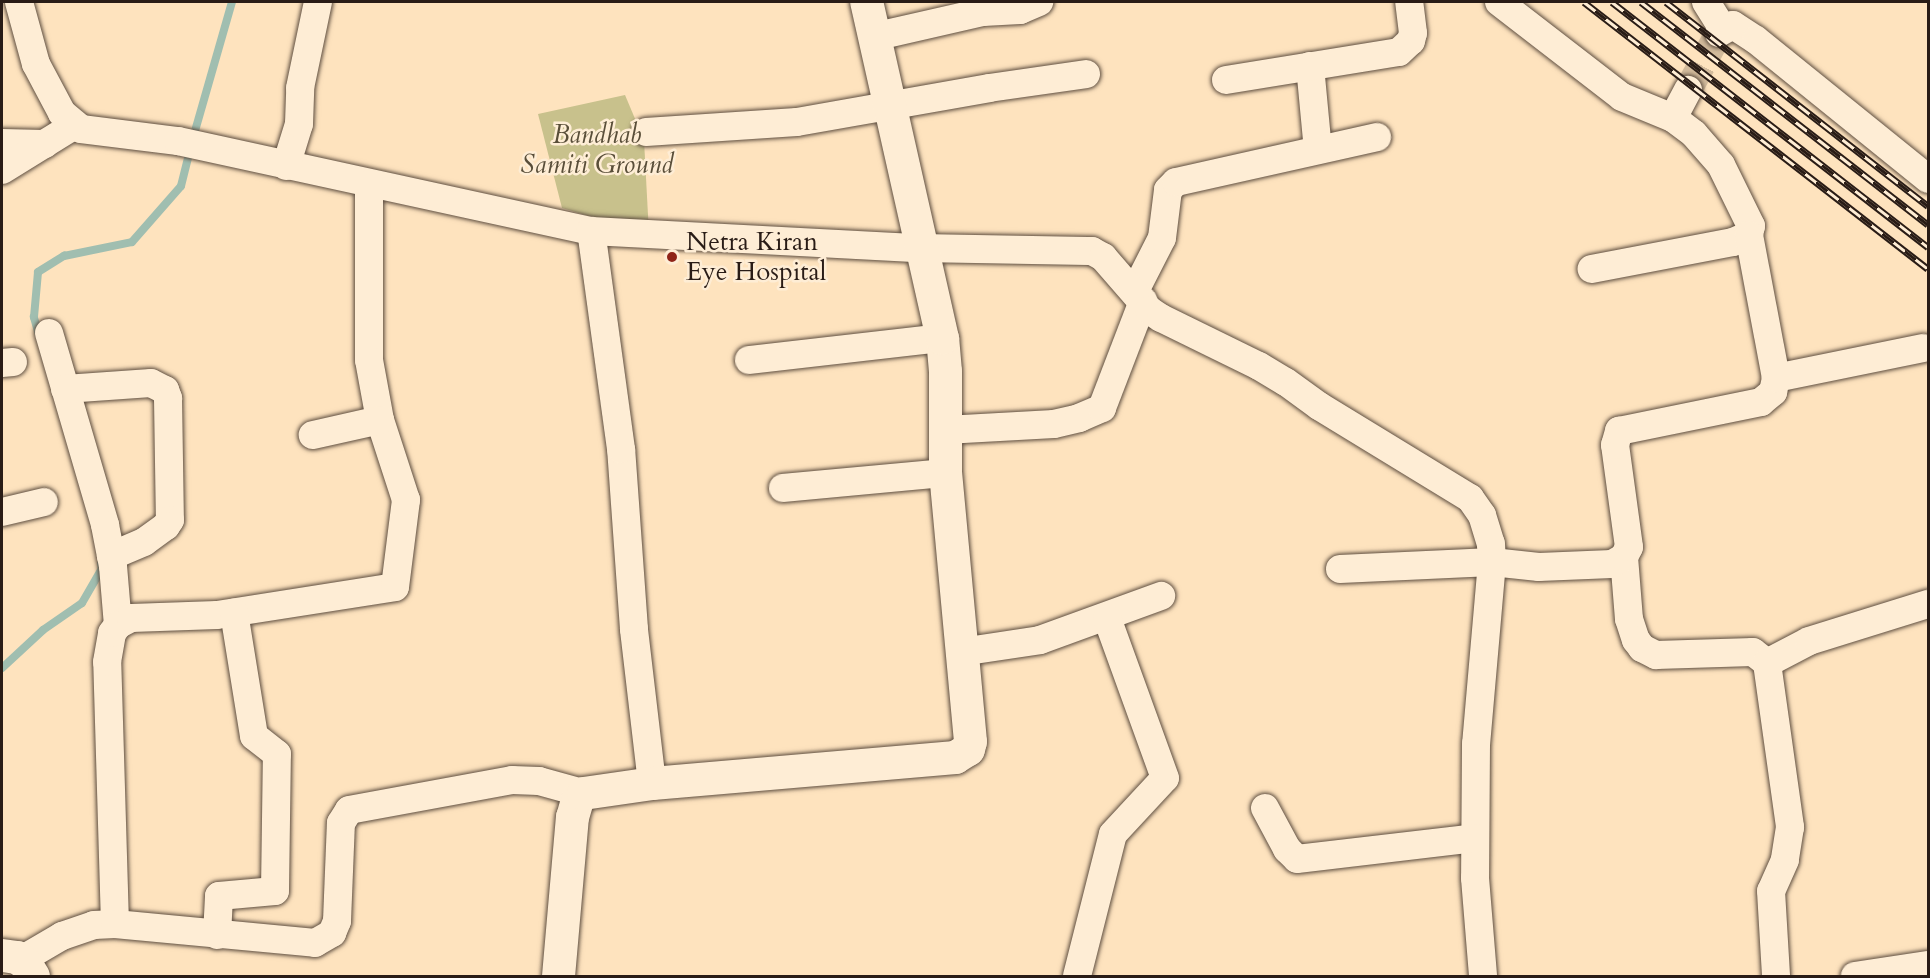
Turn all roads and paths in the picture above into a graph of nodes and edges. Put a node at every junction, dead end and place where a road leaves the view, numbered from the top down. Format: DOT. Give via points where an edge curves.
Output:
graph roads {
  1 [pos="19,2"];
  2 [pos="318,2"];
  3 [pos="866,2"];
  4 [pos="1039,2"];
  5 [pos="1409,2"];
  6 [pos="1499,2"];
  7 [pos="1706,2"];
  8 [pos="873,37"];
  9 [pos="1310,66"];
  10 [pos="1086,74"];
  11 [pos="1226,80"];
  12 [pos="1688,90"];
  13 [pos="888,105"];
  14 [pos="1673,118"];
  15 [pos="75,125"];
  16 [pos="646,132"];
  17 [pos="1377,137"];
  18 [pos="2,143"];
  19 [pos="45,144"];
  20 [pos="1318,150"];
  21 [pos="286,166"];
  22 [pos="2,170"];
  23 [pos="1929,179"];
  24 [pos="369,184"];
  25 [pos="591,231"];
  26 [pos="1749,235"];
  27 [pos="919,248"];
  28 [pos="1592,268"];
  29 [pos="1139,296"];
  30 [pos="49,333"];
  31 [pos="942,339"];
  32 [pos="1923,348"];
  33 [pos="749,360"];
  34 [pos="1776,378"];
  35 [pos="65,389"];
  36 [pos="380,420"];
  37 [pos="945,430"];
  38 [pos="313,435"];
  39 [pos="945,472"];
  40 [pos="783,488"];
  41 [pos="44,502"];
  42 [pos="2,512"];
  43 [pos="111,556"];
  44 [pos="1623,558"];
  45 [pos="1492,562"];
  46 [pos="1340,569"];
  47 [pos="1161,596"];
  48 [pos="1929,604"];
  49 [pos="234,613"];
  50 [pos="1107,618"];
  51 [pos="118,625"];
  52 [pos="961,652"];
  53 [pos="1767,663"];
  54 [pos="652,783"];
  55 [pos="583,793"];
  56 [pos="1265,808"];
  57 [pos="1475,838"];
  58 [pos="115,924"];
  59 [pos="218,935"];
  60 [pos="19,964"];
  61 [pos="1929,965"];
  62 [pos="558,976"];
  63 [pos="1077,976"];
  64 [pos="1483,976"];
  65 [pos="1776,976"];
  66 [pos="1855,976"];
  1 -- 15 [label="street" via="36,64 57,106"];
  2 -- 21 [label="street" via="300,88 299,124"];
  3 -- 8 [label="street"];
  4 -- 8 [label="street" via="1020,10 983,12"];
  5 -- 9 [label="street" via="1413,33 1411,41 1399,52"];
  6 -- 14 [label="street" via="1622,97"];
  7 -- 23 [label="street" via="1721,31 1734,25 1756,40"];
  8 -- 13 [label="street"];
  9 -- 11 [label="street"];
  9 -- 20 [label="street"];
  10 -- 13 [label="street"];
  12 -- 14 [label="street"];
  13 -- 16 [label="street" via="797,122"];
  13 -- 27 [label="street"];
  14 -- 26 [label="street" via="1694,134 1721,165 1750,226"];
  15 -- 19 [label="street"];
  15 -- 21 [label="street" via="190,144"];
  17 -- 20 [label="street"];
  18 -- 19 [label="street"];
  19 -- 22 [label="street"];
  20 -- 29 [label="street" via="1171,185 1162,238"];
  21 -- 24 [label="street"];
  24 -- 25 [label="street"];
  24 -- 36 [label="street" via="369,360"];
  25 -- 27 [label="street"];
  25 -- 54 [label="street" via="621,450 634,628"];
  26 -- 28 [label="street" via="1733,242"];
  26 -- 34 [label="street"];
  27 -- 29 [label="street" via="1092,251 1103,257"];
  27 -- 31 [label="street"];
  29 -- 37 [label="street" via="1102,408 1054,424"];
  29 -- 45 [label="street" via="1161,318 1259,366 1470,498 1486,525"];
  30 -- 35 [label="street"];
  31 -- 33 [label="street"];
  31 -- 37 [label="street"];
  32 -- 34 [label="street"];
  34 -- 44 [label="street" via="1773,392 1761,402 1619,431 1615,445 1629,547"];
  35 -- 43 [label="street"];
  35 -- 43 [label="street" via="151,383 165,390 168,398 170,520 144,542"];
  36 -- 38 [label="street"];
  36 -- 49 [label="street" via="406,500 395,587"];
  37 -- 39 [label="street"];
  39 -- 40 [label="street"];
  39 -- 52 [label="street"];
  41 -- 42 [label="street"];
  43 -- 51 [label="street"];
  44 -- 45 [label="street" via="1612,564 1539,567"];
  44 -- 53 [label="street" via="1629,619 1642,648 1656,655 1753,652"];
  45 -- 46 [label="street"];
  45 -- 57 [label="street" via="1479,682"];
  47 -- 50 [label="street"];
  48 -- 53 [label="street" via="1809,641"];
  49 -- 51 [label="street" via="131,618"];
  49 -- 59 [label="street" via="254,736 277,754 275,891 219,896"];
  50 -- 52 [label="street" via="1040,640"];
  50 -- 63 [label="street" via="1165,778 1113,834"];
  51 -- 58 [label="street" via="112,633 107,662"];
  52 -- 54 [label="street" via="970,741 968,749 955,757"];
  53 -- 65 [label="street" via="1790,827 1785,860 1772,891"];
  54 -- 55 [label="street"];
  55 -- 59 [label="street" via="539,781 512,780 356,807 343,816 341,823 337,921 332,933 315,943"];
  55 -- 62 [label="street" via="572,816"];
  56 -- 57 [label="street" via="1297,860"];
  57 -- 64 [label="street"];
  58 -- 59 [label="street"];
  58 -- 60 [label="street" via="77,929"];
  61 -- 66 [label="street"];
}
